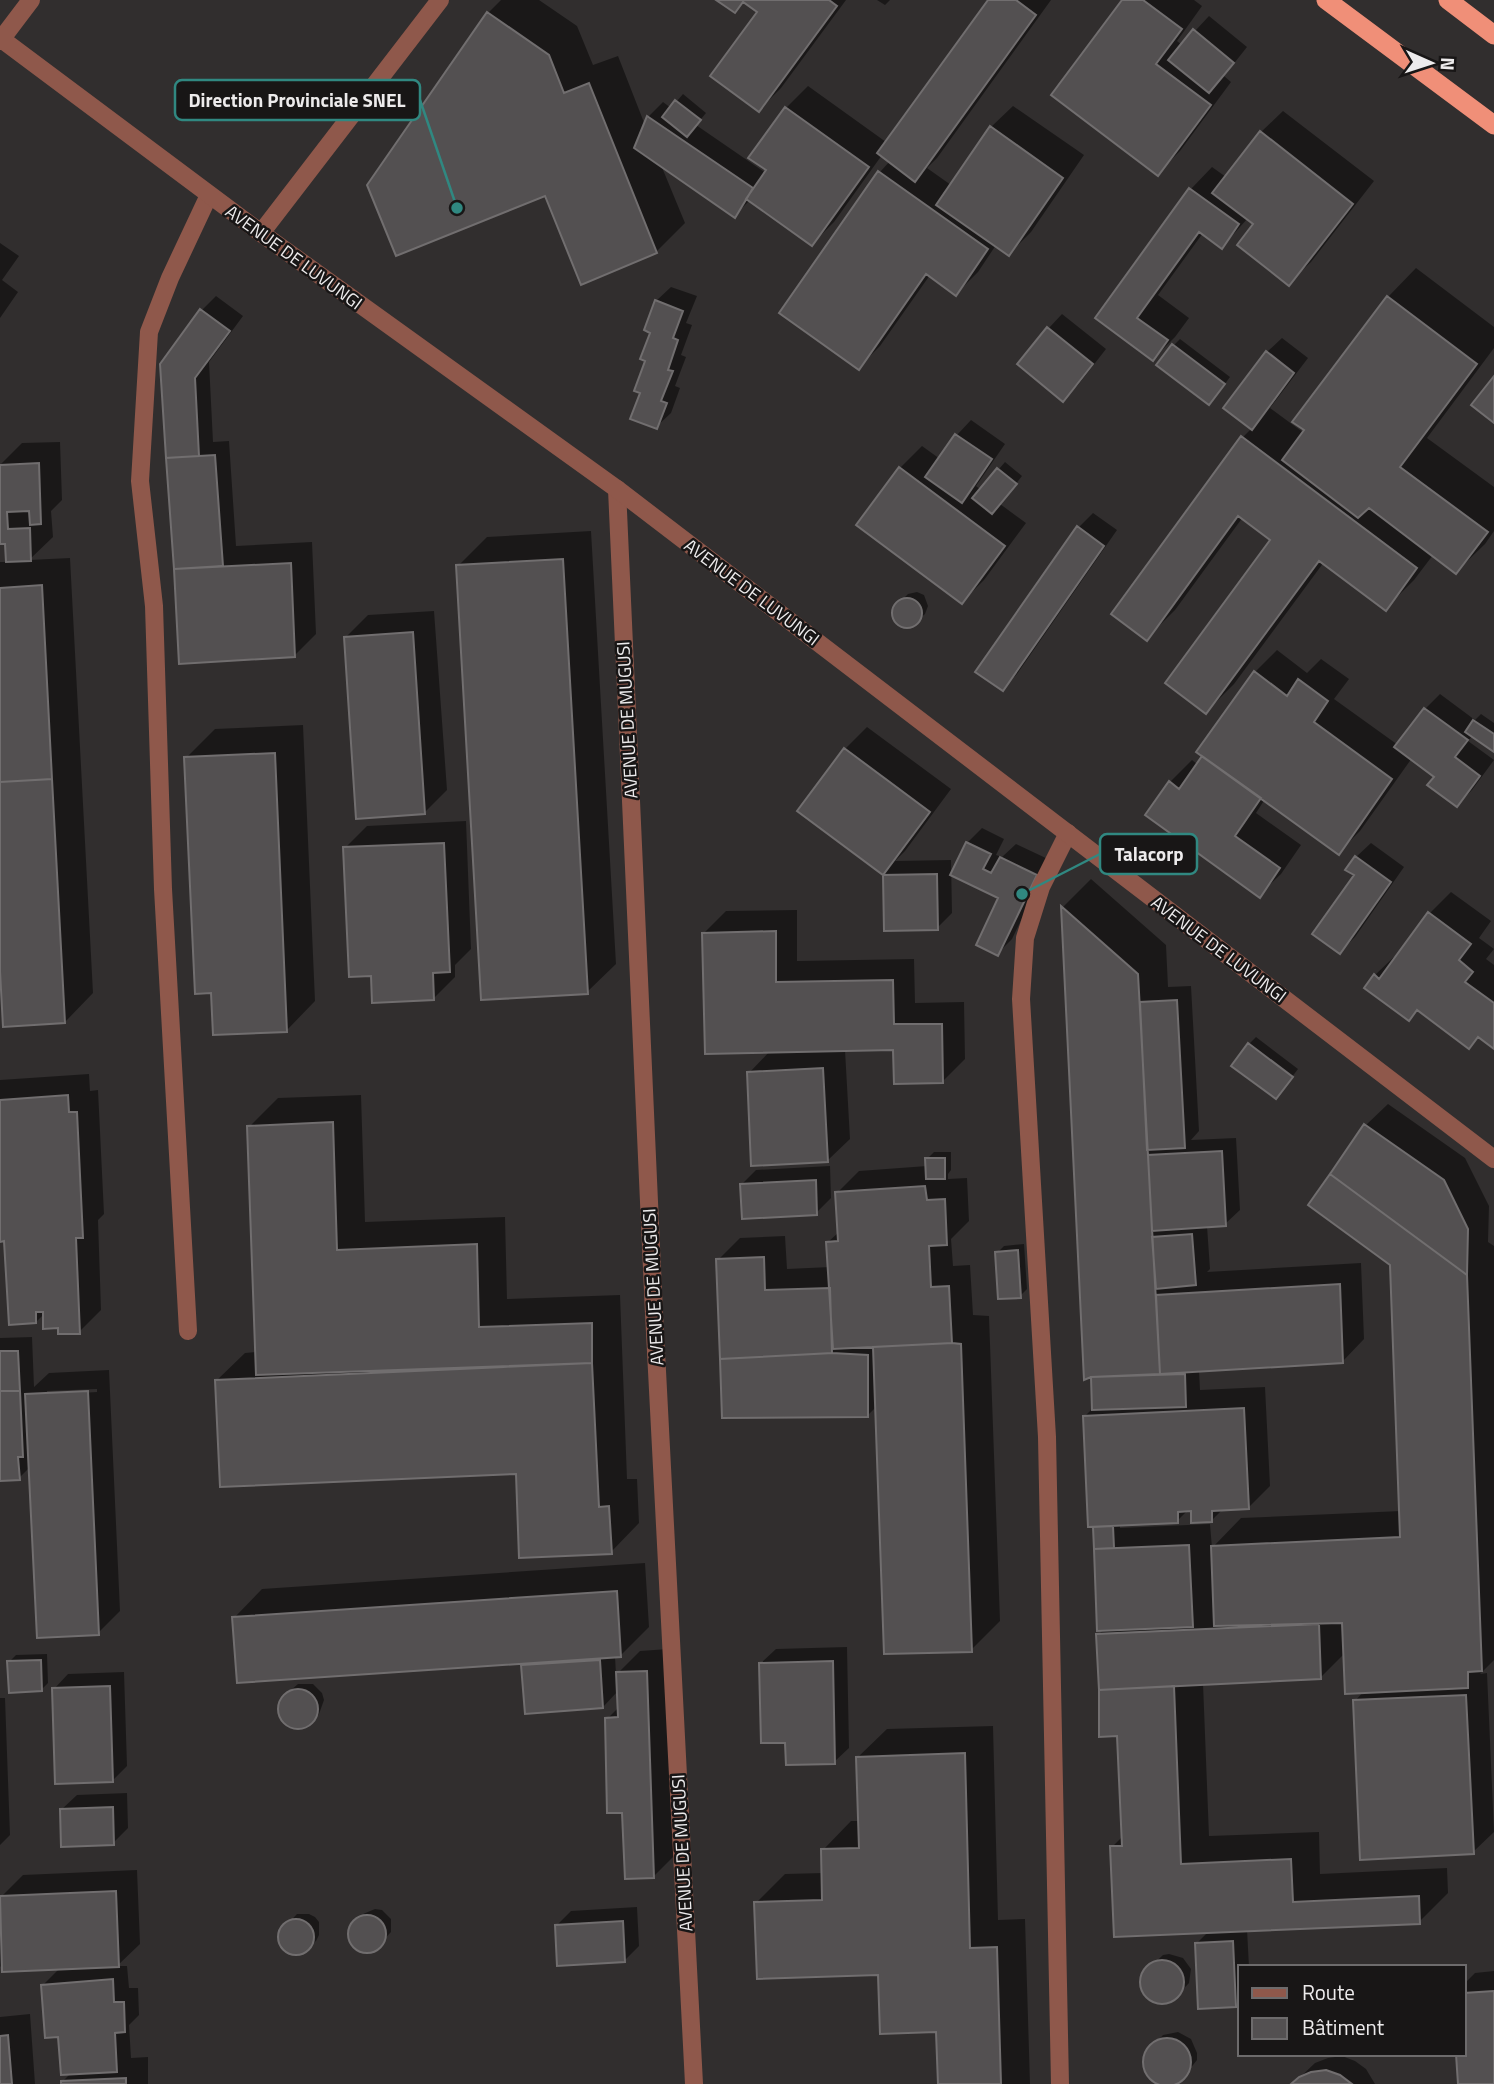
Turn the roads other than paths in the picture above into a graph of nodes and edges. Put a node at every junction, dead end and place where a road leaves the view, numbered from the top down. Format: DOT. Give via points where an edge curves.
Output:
graph roads {
  1 [pos="31,0"];
  2 [pos="440,0"];
  3 [pos="1326,0"];
  4 [pos="1448,0"];
  5 [pos="1494,34"];
  6 [pos="1,40"];
  7 [pos="1494,125"];
  8 [pos="209,195"];
  9 [pos="261,233"];
  10 [pos="617,489"];
  11 [pos="1068,833"];
  12 [pos="1494,1159"];
  13 [pos="188,1331"];
  14 [pos="694,2084"];
  15 [pos="1060,2084"];
  1 -- 6 [label="street"];
  2 -- 9 [label="street"];
  3 -- 7 [label="highway"];
  4 -- 5 [label="highway"];
  6 -- 8 [label="street, AVENUE DE LUVUNGI"];
  8 -- 9 [label="street, AVENUE DE LUVUNGI"];
  8 -- 13 [label="street" via="149,332 140,481 154,606 163,889"];
  9 -- 10 [label="street, AVENUE DE LUVUNGI"];
  10 -- 11 [label="street, AVENUE DE LUVUNGI"];
  10 -- 14 [label="street, AVENUE DE MUGUSI"];
  11 -- 12 [label="street, AVENUE DE LUVUNGI"];
  11 -- 15 [label="street" via="1041,887 1025,938 1021,999 1047,1437"];
}
